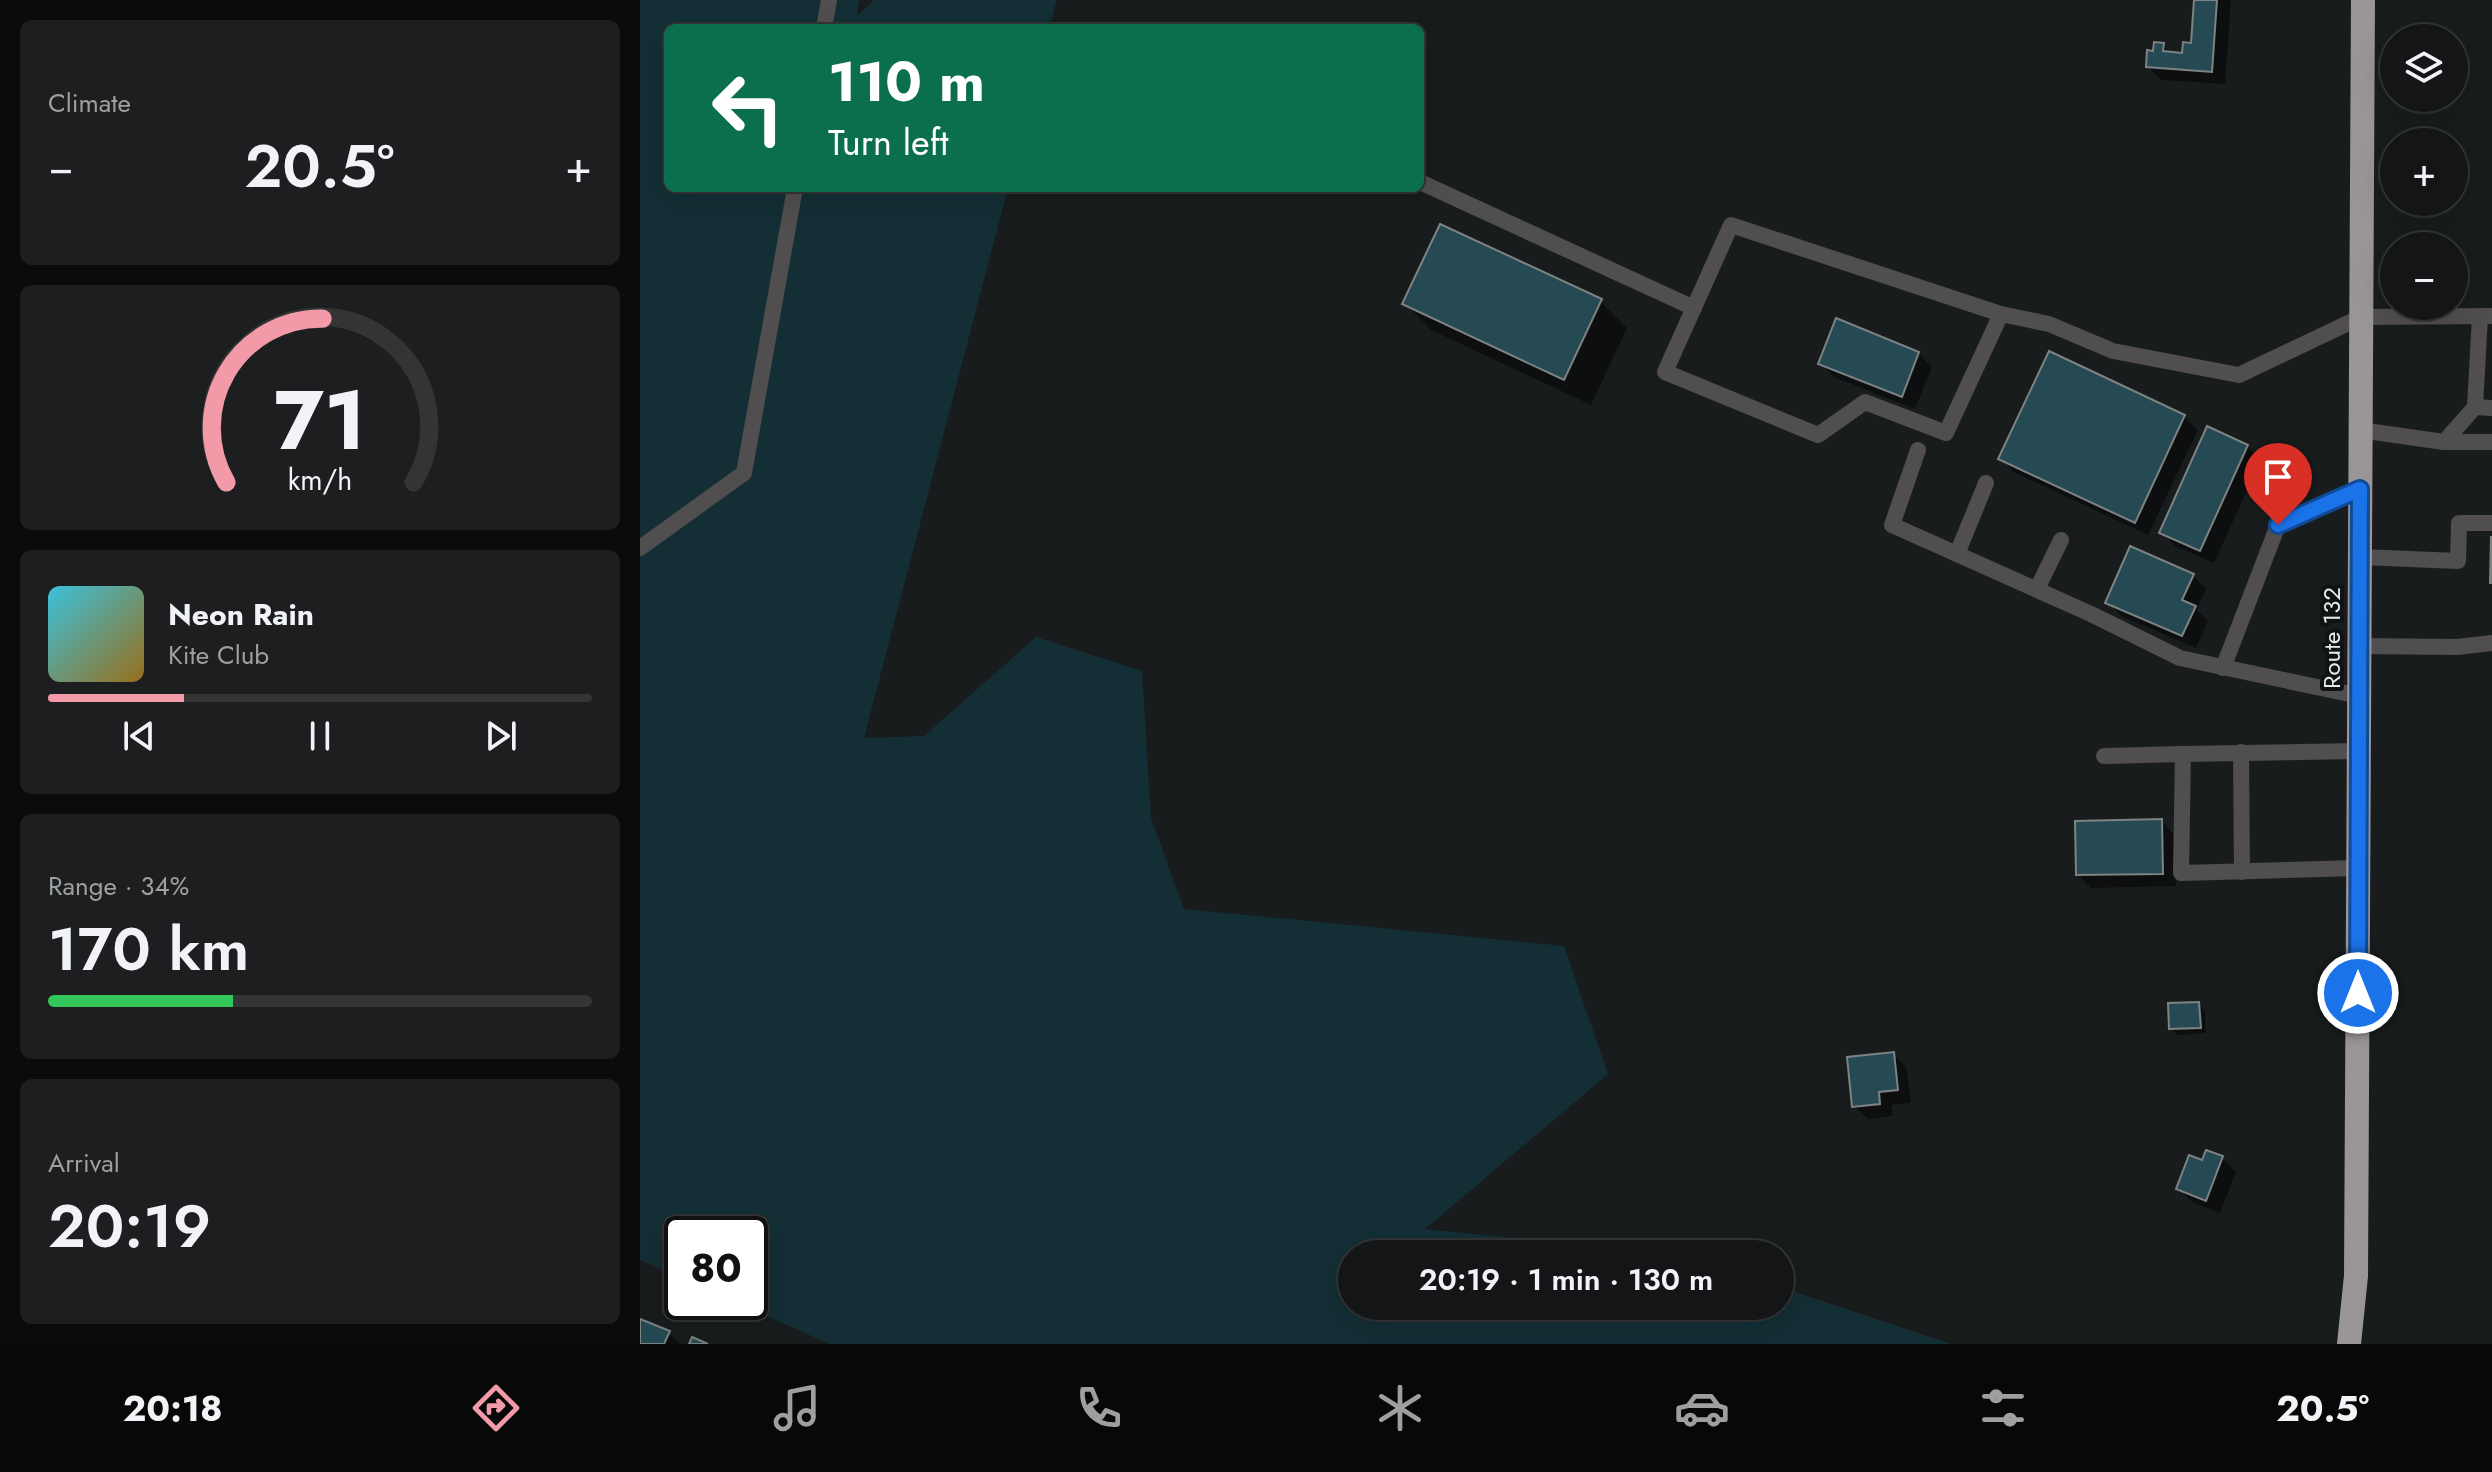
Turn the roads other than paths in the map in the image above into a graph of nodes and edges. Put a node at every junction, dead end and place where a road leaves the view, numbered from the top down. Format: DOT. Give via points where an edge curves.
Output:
graph roads {
  1 [pos="829,0"];
  2 [pos="2363,0"];
  3 [pos="825,24"];
  4 [pos="1424,184"];
  5 [pos="794,192"];
  6 [pos="1694,308"];
  7 [pos="2001,314"];
  8 [pos="2486,316"];
  9 [pos="2361,317"];
  10 [pos="2484,408"];
  11 [pos="2360,430"];
  12 [pos="2444,442"];
  13 [pos="2492,442"];
  14 [pos="1918,450"];
  15 [pos="1986,483"];
  16 [pos="2360,489"];
  17 [pos="2492,523"];
  18 [pos="2061,540"];
  19 [pos="640,548"];
  20 [pos="1957,554"];
  21 [pos="2360,557"];
  22 [pos="2037,589"];
  23 [pos="2492,643"];
  24 [pos="2360,646"];
  25 [pos="2223,668"];
  26 [pos="2359,696"];
  27 [pos="2359,751"];
  28 [pos="2241,752"];
  29 [pos="2183,754"];
  30 [pos="2104,756"];
  31 [pos="2358,868"];
  32 [pos="2242,872"];
  33 [pos="2356,1276"];
  34 [pos="2349,1344"];
  35 [pos="2364,1344"];
  1 -- 3 [label="lane"];
  2 -- 9 [label="highway, Route 132"];
  4 -- 6 [label="lane"];
  5 -- 19 [label="lane" via="744,473"];
  6 -- 7 [label="lane" via="1731,225"];
  6 -- 7 [label="lane" via="1665,372 1818,435 1865,402 1946,433"];
  7 -- 9 [label="lane" via="2049,324 2113,351 2239,375"];
  8 -- 9 [label="lane"];
  8 -- 10 [label="lane"];
  9 -- 11 [label="highway, Route 132"];
  10 -- 12 [label="lane"];
  11 -- 12 [label="lane"];
  11 -- 16 [label="highway, Route 132"];
  12 -- 13 [label="lane"];
  14 -- 20 [label="lane" via="1892,525"];
  15 -- 20 [label="lane"];
  16 -- 21 [label="highway, Route 132"];
  16 -- 25 [label="lane" via="2278,525"];
  17 -- 21 [label="lane" via="2459,523 2458,561"];
  18 -- 22 [label="lane"];
  20 -- 22 [label="lane"];
  21 -- 24 [label="highway, Route 132"];
  22 -- 25 [label="lane" via="2180,658"];
  23 -- 24 [label="lane"];
  24 -- 26 [label="highway, Route 132"];
  25 -- 26 [label="lane"];
  26 -- 27 [label="highway, Route 132"];
  27 -- 28 [label="lane"];
  27 -- 31 [label="highway, Route 132"];
  28 -- 29 [label="lane"];
  28 -- 32 [label="lane"];
  29 -- 30 [label="lane"];
  29 -- 32 [label="lane" via="2181,873"];
  31 -- 32 [label="lane"];
  31 -- 33 [label="highway, Route 132"];
  33 -- 34 [label="highway"];
  33 -- 35 [label="highway"];
}
